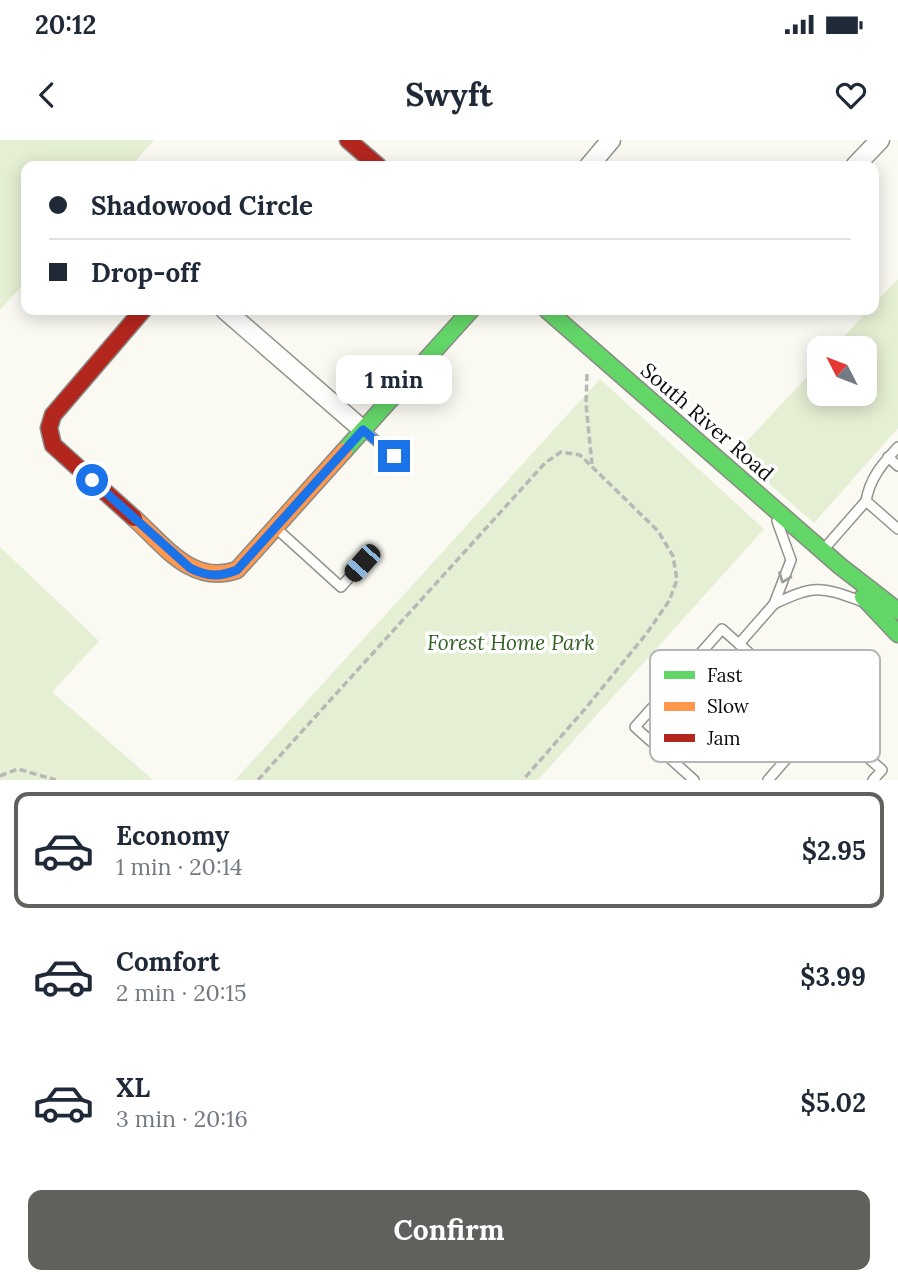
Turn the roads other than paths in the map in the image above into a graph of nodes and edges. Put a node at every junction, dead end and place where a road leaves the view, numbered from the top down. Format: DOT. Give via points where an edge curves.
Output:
graph roads {
  1 [pos="348,140"];
  2 [pos="611,140"];
  3 [pos="880,140"];
  4 [pos="372,161"];
  5 [pos="600,161"];
  6 [pos="861,161"];
  7 [pos="139,315"];
  8 [pos="231,315"];
  9 [pos="466,315"];
  10 [pos="553,315"];
  11 [pos="363,430"];
  12 [pos="898,447"];
  13 [pos="394,456"];
  14 [pos="888,457"];
  15 [pos="898,466"];
  16 [pos="866,501"];
  17 [pos="771,506"];
  18 [pos="275,528"];
  19 [pos="898,529"];
  20 [pos="822,551"];
  21 [pos="362,563"];
  22 [pos="839,566"];
  23 [pos="867,603"];
  24 [pos="774,604"];
  25 [pos="898,611"];
  26 [pos="898,634"];
  27 [pos="739,644"];
  28 [pos="703,650"];
  29 [pos="746,650"];
  30 [pos="650,710"];
  31 [pos="650,740"];
  32 [pos="674,762"];
  33 [pos="784,762"];
  34 [pos="873,762"];
  35 [pos="694,780"];
  36 [pos="768,780"];
  37 [pos="873,780"];
  1 -- 4 [label="street"];
  2 -- 5 [label="street"];
  3 -- 6 [label="street"];
  7 -- 18 [label="street" via="53,415 49,428 53,445 190,568 206,576 237,570"];
  8 -- 11 [label="street"];
  9 -- 11 [label="street"];
  10 -- 17 [label="street, South River Road"];
  11 -- 13 [label="lane"];
  11 -- 18 [label="street"];
  12 -- 14 [label="lane"];
  14 -- 15 [label="lane"];
  14 -- 16 [label="lane" via="869,485"];
  16 -- 19 [label="lane"];
  16 -- 20 [label="lane"];
  17 -- 20 [label="street, South River Road"];
  17 -- 24 [label="lane, one-way" via="791,560"];
  18 -- 21 [label="lane" via="341,587"];
  20 -- 22 [label="street, South River Road"];
  22 -- 23 [label="street, South River Road"];
  22 -- 25 [label="street, South River Road"];
  23 -- 24 [label="lane" via="827,589 803,590"];
  23 -- 26 [label="street, South River Road"];
  24 -- 27 [label="lane"];
  27 -- 28 [label="lane" via="722,629"];
  27 -- 29 [label="lane"];
  30 -- 31 [label="lane" via="635,727"];
  32 -- 35 [label="lane"];
  33 -- 36 [label="lane"];
  34 -- 37 [label="lane" via="882,770"];
}
